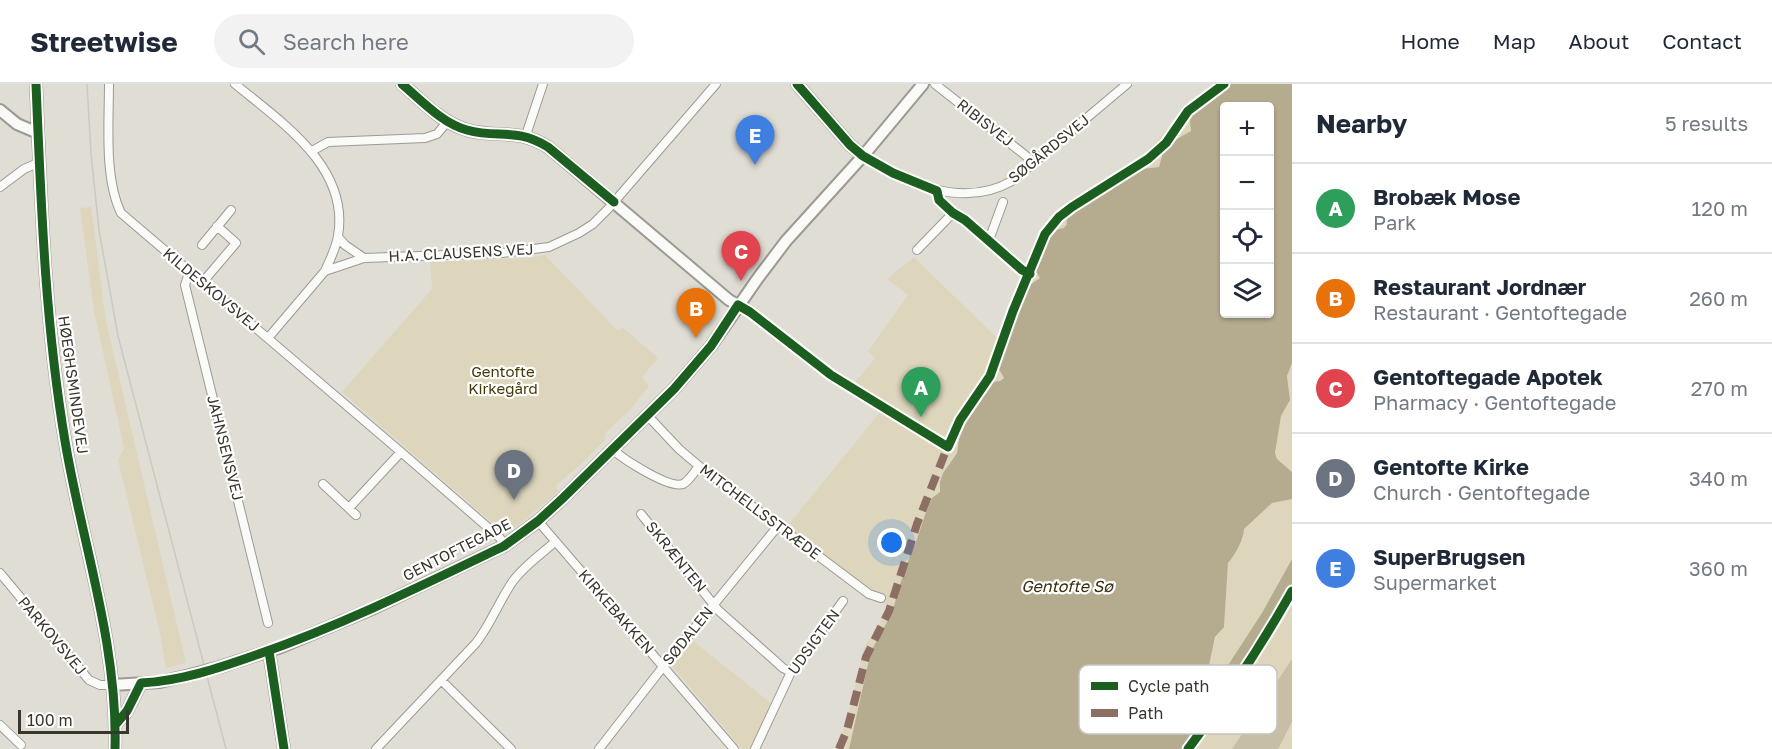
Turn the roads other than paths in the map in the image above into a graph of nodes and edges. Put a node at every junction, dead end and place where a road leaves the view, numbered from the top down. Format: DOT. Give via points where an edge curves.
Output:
graph roads {
  1 [pos="36,84"];
  2 [pos="109,84"];
  3 [pos="235,84"];
  4 [pos="402,84"];
  5 [pos="543,84"];
  6 [pos="716,84"];
  7 [pos="797,84"];
  8 [pos="923,84"];
  9 [pos="935,84"];
  10 [pos="1127,84"];
  11 [pos="0,110"];
  12 [pos="448,121"];
  13 [pos="38,133"];
  14 [pos="526,135"];
  15 [pos="312,151"];
  16 [pos="863,156"];
  17 [pos="40,162"];
  18 [pos="1035,163"];
  19 [pos="0,188"];
  20 [pos="937,191"];
  21 [pos="614,202"];
  22 [pos="1003,202"];
  23 [pos="231,210"];
  24 [pos="953,213"];
  25 [pos="217,226"];
  26 [pos="338,237"];
  27 [pos="989,240"];
  28 [pos="202,245"];
  29 [pos="917,250"];
  30 [pos="364,258"];
  31 [pos="1022,270"];
  32 [pos="326,271"];
  33 [pos="189,273"];
  34 [pos="202,284"];
  35 [pos="738,305"];
  36 [pos="268,338"];
  37 [pos="831,375"];
  38 [pos="647,416"];
  39 [pos="612,449"];
  40 [pos="401,452"];
  41 [pos="699,466"];
  42 [pos="323,484"];
  43 [pos="349,508"];
  44 [pos="356,514"];
  45 [pos="641,514"];
  46 [pos="538,521"];
  47 [pos="778,526"];
  48 [pos="555,542"];
  49 [pos="504,546"];
  50 [pos="0,573"];
  51 [pos="881,598"];
  52 [pos="843,602"];
  53 [pos="713,604"];
  54 [pos="268,623"];
  55 [pos="269,651"];
  56 [pos="663,666"];
  57 [pos="790,672"];
  58 [pos="442,681"];
  59 [pos="141,683"];
  60 [pos="113,685"];
  61 [pos="116,724"];
  62 [pos="0,725"];
  63 [pos="21,745"];
  64 [pos="115,749"];
  65 [pos="284,749"];
  66 [pos="376,749"];
  67 [pos="511,749"];
  68 [pos="599,749"];
  69 [pos="734,749"];
  70 [pos="755,749"];
  1 -- 13 [label="street, HØEGHSMINDEVEJ"];
  2 -- 33 [label="street, KILDESKOVSVEJ" via="111,167 118,208"];
  3 -- 15 [label="street"];
  4 -- 12 [label="street"];
  5 -- 14 [label="street"];
  6 -- 21 [label="street, H.A. CLAUSENS VEJ"];
  7 -- 16 [label="street"];
  8 -- 16 [label="street, GENTOFTEGADE"];
  9 -- 18 [label="street, RIBISVEJ"];
  10 -- 18 [label="street, SØGÅRDSVEJ"];
  11 -- 13 [label="street" via="17,124"];
  12 -- 14 [label="street" via="469,130"];
  12 -- 15 [label="street" via="437,134 425,138 328,142"];
  13 -- 17 [label="street, HØEGHSMINDEVEJ"];
  14 -- 21 [label="street" via="548,147"];
  15 -- 26 [label="street" via="332,184"];
  16 -- 20 [label="street, SØGÅRDSVEJ"];
  16 -- 35 [label="street, GENTOFTEGADE" via="786,241"];
  17 -- 19 [label="street"];
  17 -- 60 [label="street, HØEGHSMINDEVEJ" via="56,384"];
  18 -- 20 [label="street, SØGÅRDSVEJ" via="999,188 973,194"];
  20 -- 24 [label="street" via="939,200"];
  21 -- 30 [label="street, H.A. CLAUSENS VEJ" via="593,224 549,247 502,253"];
  21 -- 35 [label="street"];
  22 -- 27 [label="street"];
  23 -- 25 [label="street"];
  24 -- 27 [label="street"];
  24 -- 29 [label="street"];
  25 -- 28 [label="street"];
  25 -- 34 [label="street" via="236,243"];
  26 -- 30 [label="street"];
  26 -- 32 [label="street"];
  27 -- 31 [label="street"];
  30 -- 32 [label="street, H.A. CLAUSENS VEJ"];
  32 -- 36 [label="street"];
  33 -- 34 [label="street, KILDESKOVSVEJ"];
  33 -- 54 [label="street, JAHNSENSVEJ" via="185,285"];
  34 -- 36 [label="street, KILDESKOVSVEJ"];
  35 -- 37 [label="street"];
  35 -- 38 [label="street, GENTOFTEGADE" via="711,346"];
  36 -- 40 [label="street, KILDESKOVSVEJ"];
  38 -- 39 [label="street, GENTOFTEGADE"];
  38 -- 41 [label="street, MITCHELLSSTRÆDE"];
  39 -- 41 [label="street" via="639,468 677,484 685,483"];
  39 -- 46 [label="street, GENTOFTEGADE"];
  40 -- 43 [label="street"];
  40 -- 49 [label="street, KILDESKOVSVEJ" via="500,538"];
  41 -- 47 [label="street, MITCHELLSSTRÆDE"];
  42 -- 43 [label="street"];
  43 -- 44 [label="street"];
  45 -- 53 [label="street, SKRÆNTEN"];
  46 -- 48 [label="street, KIRKEBAKKEN"];
  46 -- 49 [label="street, GENTOFTEGADE"];
  47 -- 51 [label="street, MITCHELLSSTRÆDE" via="869,594"];
  47 -- 53 [label="street, SØDALEN"];
  48 -- 56 [label="street, KIRKEBAKKEN"];
  48 -- 58 [label="street" via="513,581 485,631"];
  49 -- 55 [label="street, GENTOFTEGADE" via="374,608"];
  50 -- 60 [label="street, PARKOVSVEJ" via="89,680"];
  52 -- 57 [label="street, UDSIGTEN"];
  53 -- 56 [label="street, SØDALEN"];
  53 -- 57 [label="street, SKRÆNTEN"];
  55 -- 59 [label="street, GENTOFTEGADE, bridge" via="190,675"];
  55 -- 65 [label="street"];
  56 -- 68 [label="street, SØDALEN"];
  56 -- 69 [label="street, KIRKEBAKKEN"];
  57 -- 70 [label="street, UDSIGTEN"];
  58 -- 66 [label="street"];
  58 -- 67 [label="street"];
  59 -- 60 [label="street, GENTOFTEGADE"];
  59 -- 61 [label="street"];
  60 -- 61 [label="street, HØEGHSMINDEVEJ"];
  61 -- 64 [label="street, HØEGHSMINDEVEJ"];
  62 -- 63 [label="street"];
}
